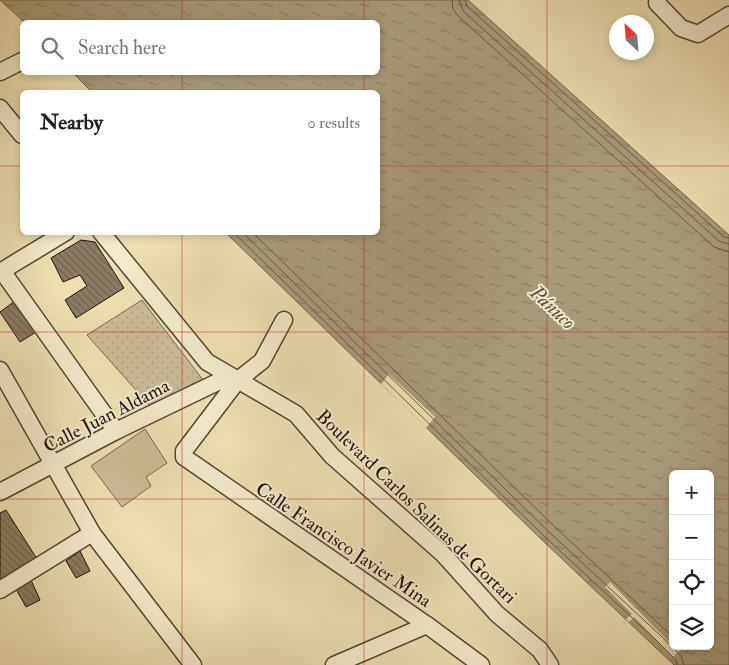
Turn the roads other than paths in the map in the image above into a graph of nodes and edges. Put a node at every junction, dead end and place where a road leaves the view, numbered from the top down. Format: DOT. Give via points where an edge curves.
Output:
graph roads {
  1 [pos="657,4"];
  2 [pos="729,15"];
  3 [pos="20,62"];
  4 [pos="0,72"];
  5 [pos="0,108"];
  6 [pos="20,133"];
  7 [pos="61,235"];
  8 [pos="103,235"];
  9 [pos="1,271"];
  10 [pos="284,320"];
  11 [pos="0,370"];
  12 [pos="234,378"];
  13 [pos="116,431"];
  14 [pos="52,465"];
  15 [pos="0,492"];
  16 [pos="92,533"];
  17 [pos="0,590"];
  18 [pos="427,625"];
  19 [pos="192,665"];
  20 [pos="334,665"];
  21 [pos="481,665"];
  22 [pos="550,665"];
  1 -- 2 [label="street" via="681,28 698,34"];
  3 -- 4 [label="street"];
  5 -- 6 [label="street"];
  7 -- 9 [label="street"];
  8 -- 12 [label="street, Boulevard Carlos Salinas de Gortari" via="207,362"];
  9 -- 13 [label="street"];
  10 -- 12 [label="street" via="262,361"];
  11 -- 14 [label="street"];
  12 -- 13 [label="street, Calle Juan Aldama"];
  12 -- 18 [label="street, Calle Francisco Javier Mina" via="184,451 187,461"];
  12 -- 22 [label="street, Boulevard Carlos Salinas de Gortari" via="296,414 332,456 443,554 497,614 540,650"];
  13 -- 14 [label="street, Calle Juan Aldama"];
  14 -- 15 [label="street, Calle Juan Aldama"];
  14 -- 16 [label="street"];
  16 -- 17 [label="street"];
  16 -- 19 [label="street"];
  18 -- 20 [label="street"];
  18 -- 21 [label="street, Calle Francisco Javier Mina"];
}
